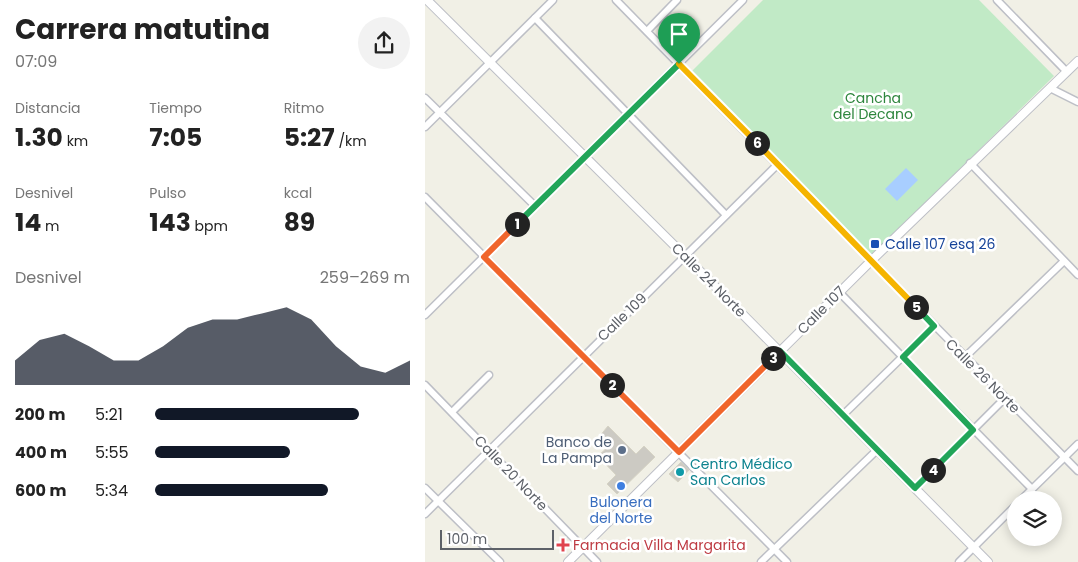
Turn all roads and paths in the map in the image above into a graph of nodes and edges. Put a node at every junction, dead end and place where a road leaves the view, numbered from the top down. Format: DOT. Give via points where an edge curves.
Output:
graph roads {
  1 [pos="427,0"];
  2 [pos="553,0"];
  3 [pos="617,0"];
  4 [pos="677,0"];
  5 [pos="743,0"];
  6 [pos="997,0"];
  7 [pos="535,18"];
  8 [pos="647,31"];
  9 [pos="1078,61"];
  10 [pos="492,62"];
  11 [pos="679,64"];
  12 [pos="1067,72"];
  13 [pos="1049,88"];
  14 [pos="425,98"];
  15 [pos="1078,102"];
  16 [pos="440,113"];
  17 [pos="628,114"];
  18 [pos="425,127"];
  19 [pos="585,158"];
  20 [pos="970,163"];
  21 [pos="778,164"];
  22 [pos="425,197"];
  23 [pos="535,206"];
  24 [pos="726,215"];
  25 [pos="685,256"];
  26 [pos="484,257"];
  27 [pos="872,260"];
  28 [pos="1064,261"];
  29 [pos="1078,275"];
  30 [pos="839,292"];
  31 [pos="425,315"];
  32 [pos="934,326"];
  33 [pos="780,351"];
  34 [pos="582,356"];
  35 [pos="903,357"];
  36 [pos="964,358"];
  37 [pos="489,375"];
  38 [pos="425,385"];
  39 [pos="1005,398"];
  40 [pos="452,412"];
  41 [pos="843,415"];
  42 [pos="973,430"];
  43 [pos="1078,444"];
  44 [pos="489,450"];
  45 [pos="877,450"];
  46 [pos="679,452"];
  47 [pos="1064,458"];
  48 [pos="1078,471"];
  49 [pos="425,488"];
  50 [pos="915,488"];
  51 [pos="1032,489"];
  52 [pos="439,501"];
  53 [pos="425,514"];
  54 [pos="1007,514"];
  55 [pos="583,548"];
  56 [pos="774,548"];
  57 [pos="974,548"];
  58 [pos="500,562"];
  59 [pos="568,562"];
  60 [pos="597,562"];
  61 [pos="761,562"];
  62 [pos="787,562"];
  63 [pos="959,562"];
  64 [pos="988,562"];
  1 -- 10 [label="street, Calle 24 Norte"];
  2 -- 7 [label="street"];
  3 -- 8 [label="street, Calle 26 Norte"];
  4 -- 8 [label="street"];
  5 -- 11 [label="street"];
  6 -- 12 [label="street"];
  7 -- 10 [label="street"];
  7 -- 17 [label="street"];
  8 -- 11 [label="street, Calle 26 Norte"];
  9 -- 12 [label="street, Calle 107"];
  10 -- 16 [label="street"];
  10 -- 19 [label="street, Calle 24 Norte"];
  11 -- 17 [label="street"];
  11 -- 21 [label="street, Calle 26 Norte"];
  12 -- 13 [label="street, Calle 107"];
  13 -- 15 [label="street"];
  13 -- 20 [label="street, Calle 107"];
  14 -- 16 [label="street"];
  16 -- 18 [label="street"];
  16 -- 23 [label="street"];
  17 -- 19 [label="street"];
  17 -- 24 [label="street"];
  19 -- 23 [label="street"];
  19 -- 25 [label="street, Calle 24 Norte"];
  20 -- 27 [label="street, Calle 107"];
  20 -- 28 [label="street"];
  21 -- 24 [label="street, Calle 109"];
  21 -- 27 [label="street, Calle 26 Norte"];
  22 -- 26 [label="street"];
  23 -- 26 [label="street"];
  24 -- 25 [label="street, Calle 109"];
  25 -- 33 [label="street, Calle 24 Norte"];
  25 -- 34 [label="street, Calle 109"];
  26 -- 31 [label="street"];
  26 -- 34 [label="street"];
  27 -- 30 [label="street, Calle 107"];
  27 -- 32 [label="street, Calle 26 Norte"];
  28 -- 29 [label="street"];
  28 -- 36 [label="street"];
  30 -- 33 [label="street, Calle 107"];
  30 -- 35 [label="street"];
  32 -- 35 [label="street"];
  32 -- 36 [label="street, Calle 26 Norte"];
  33 -- 41 [label="street, Calle 24 Norte"];
  33 -- 46 [label="street, Calle 107"];
  34 -- 44 [label="street, Calle 109"];
  34 -- 46 [label="street"];
  35 -- 41 [label="street"];
  35 -- 42 [label="street"];
  36 -- 39 [label="street, Calle 26 Norte"];
  37 -- 40 [label="street"];
  38 -- 40 [label="street, Calle 20 Norte"];
  39 -- 42 [label="street"];
  39 -- 47 [label="street, Calle 26 Norte"];
  40 -- 44 [label="street, Calle 20 Norte"];
  41 -- 45 [label="street, Calle 24 Norte"];
  42 -- 50 [label="street"];
  42 -- 51 [label="street"];
  43 -- 47 [label="street"];
  44 -- 52 [label="street, Calle 109"];
  44 -- 55 [label="street, Calle 20 Norte"];
  45 -- 50 [label="street, Calle 24 Norte"];
  45 -- 56 [label="street"];
  46 -- 55 [label="street, Calle 107"];
  46 -- 56 [label="street"];
  47 -- 48 [label="street, Calle 26 Norte"];
  47 -- 51 [label="street"];
  49 -- 52 [label="street"];
  50 -- 57 [label="street, Calle 24 Norte"];
  52 -- 53 [label="street, Calle 109"];
  52 -- 58 [label="street"];
  54 -- 57 [label="street"];
  55 -- 59 [label="street, Calle 107"];
  55 -- 60 [label="street, Calle 20 Norte"];
  56 -- 61 [label="street"];
  56 -- 62 [label="street"];
  57 -- 63 [label="street"];
  57 -- 64 [label="street, Calle 24 Norte"];
}
